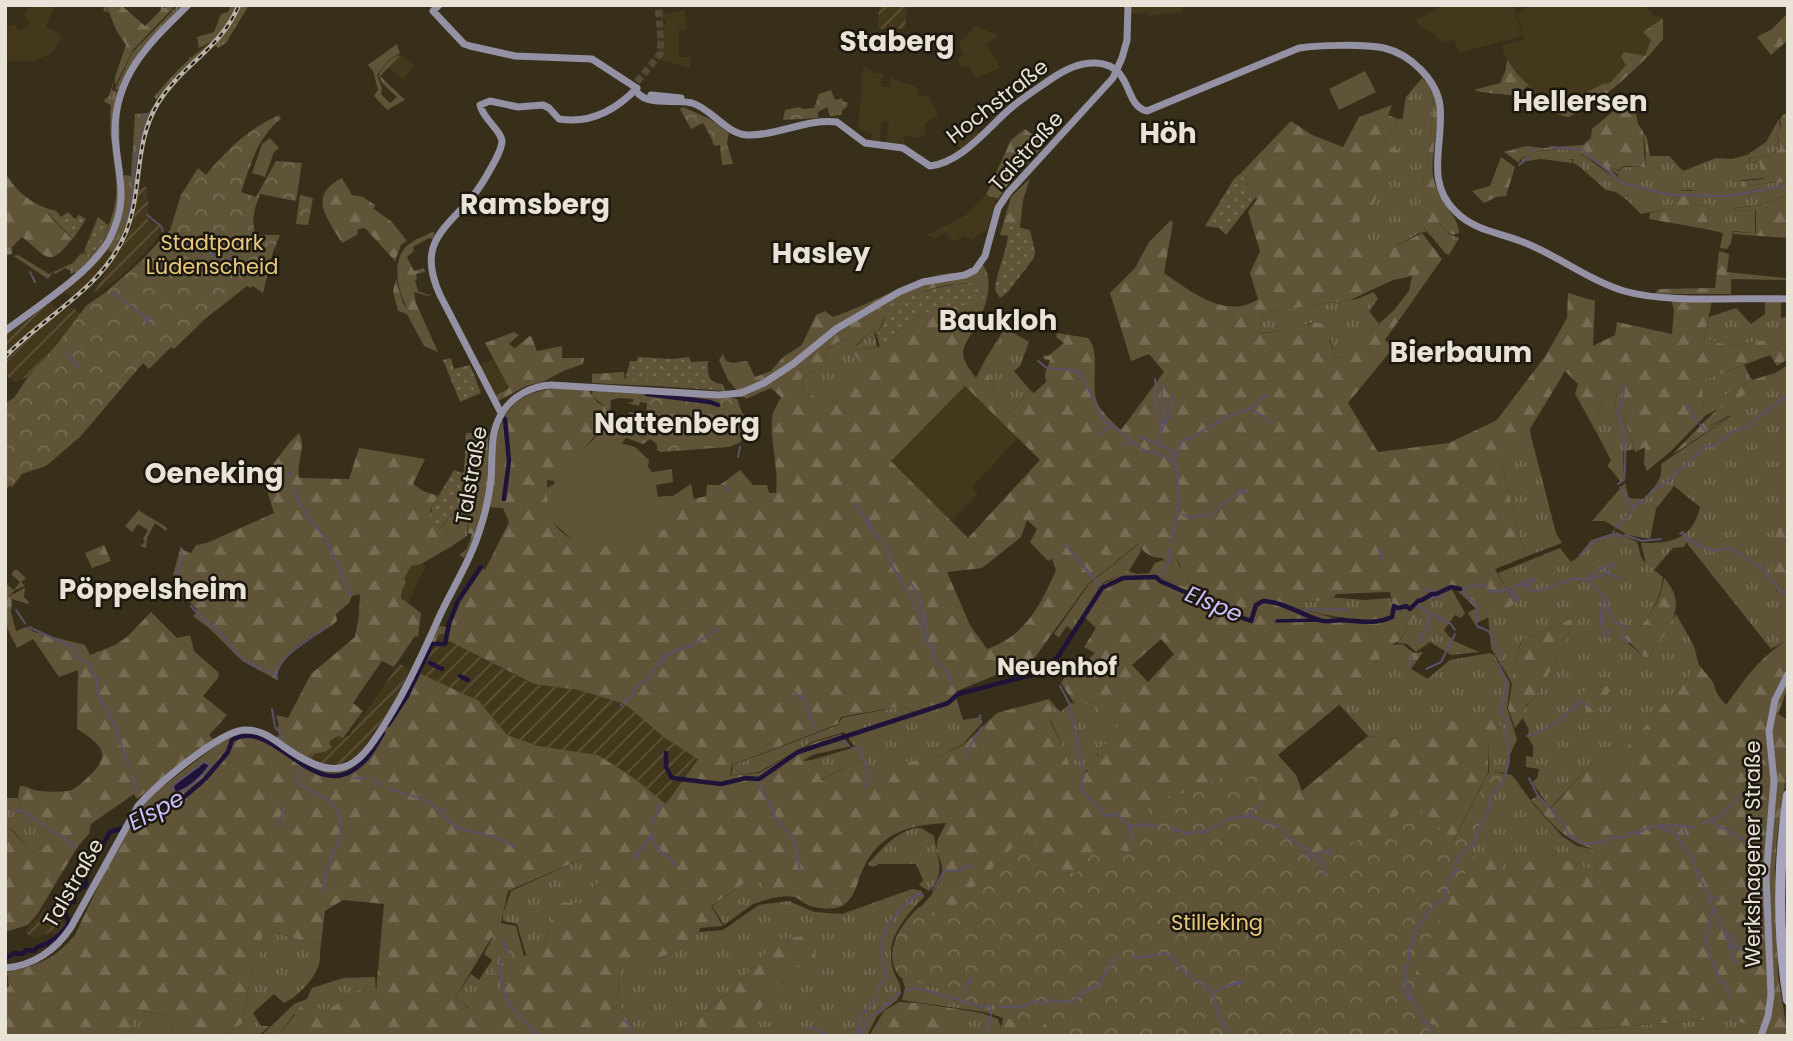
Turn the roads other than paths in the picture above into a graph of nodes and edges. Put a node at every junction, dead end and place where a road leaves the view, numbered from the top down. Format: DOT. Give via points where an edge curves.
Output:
graph roads {
  1 [pos="188,5"];
  2 [pos="1128,5"];
  3 [pos="436,8"];
  4 [pos="1117,71"];
  5 [pos="636,87"];
  6 [pos="645,98"];
  7 [pos="620,104"];
  8 [pos="586,118"];
  9 [pos="858,137"];
  10 [pos="1788,299"];
  11 [pos="5,331"];
  12 [pos="501,414"];
  13 [pos="1788,674"];
  14 [pos="1788,795"];
  15 [pos="1788,833"];
  16 [pos="1788,965"];
  17 [pos="5,968"];
  18 [pos="1788,999"];
  19 [pos="1761,1036"];
  1 -- 11 [label="main road" via="142,51 122,87 116,129 122,200 109,240 88,266"];
  2 -- 4 [label="main road" via="1127,40"];
  3 -- 5 [label="main road" via="464,44 515,56 592,60"];
  4 -- 9 [label="main road, Hochstraße" via="1094,63 1065,70 1020,101 964,150 936,165 925,164 899,146 869,144"];
  4 -- 10 [label="main road" via="1135,105 1147,111 1299,48 1387,49 1416,66 1436,91 1438,180 1448,203 1467,221 1634,293"];
  4 -- 12 [label="main road, Talstraße" via="1008,193 985,256 971,273 923,282 899,292 836,329 773,378 741,393 545,385 524,392"];
  5 -- 6 [label="main road"];
  5 -- 7 [label="main road"];
  5 -- 8 [label="main road"];
  5 -- 9 [label="main road" via="649,95 699,101 747,131 834,118"];
  6 -- 7 [label="main road"];
  6 -- 9 [label="main road" via="695,104 743,134 831,121"];
  7 -- 8 [label="main road"];
  8 -- 12 [label="main road" via="560,119 543,106 481,104 502,144 484,181 444,225 435,244 431,265 436,286"];
  12 -- 17 [label="main road, Talstraße" via="493,435 487,504 474,547 399,700 362,756 333,770 310,764 261,733 232,732 216,740 138,806 65,936 40,958"];
  13 -- 19 [label="main road, Werkshagener Straße" via="1770,719 1774,781 1766,876 1771,995"];
  14 -- 18 [label="highway" via="1780,870"];
  15 -- 16 [label="highway"];
}
